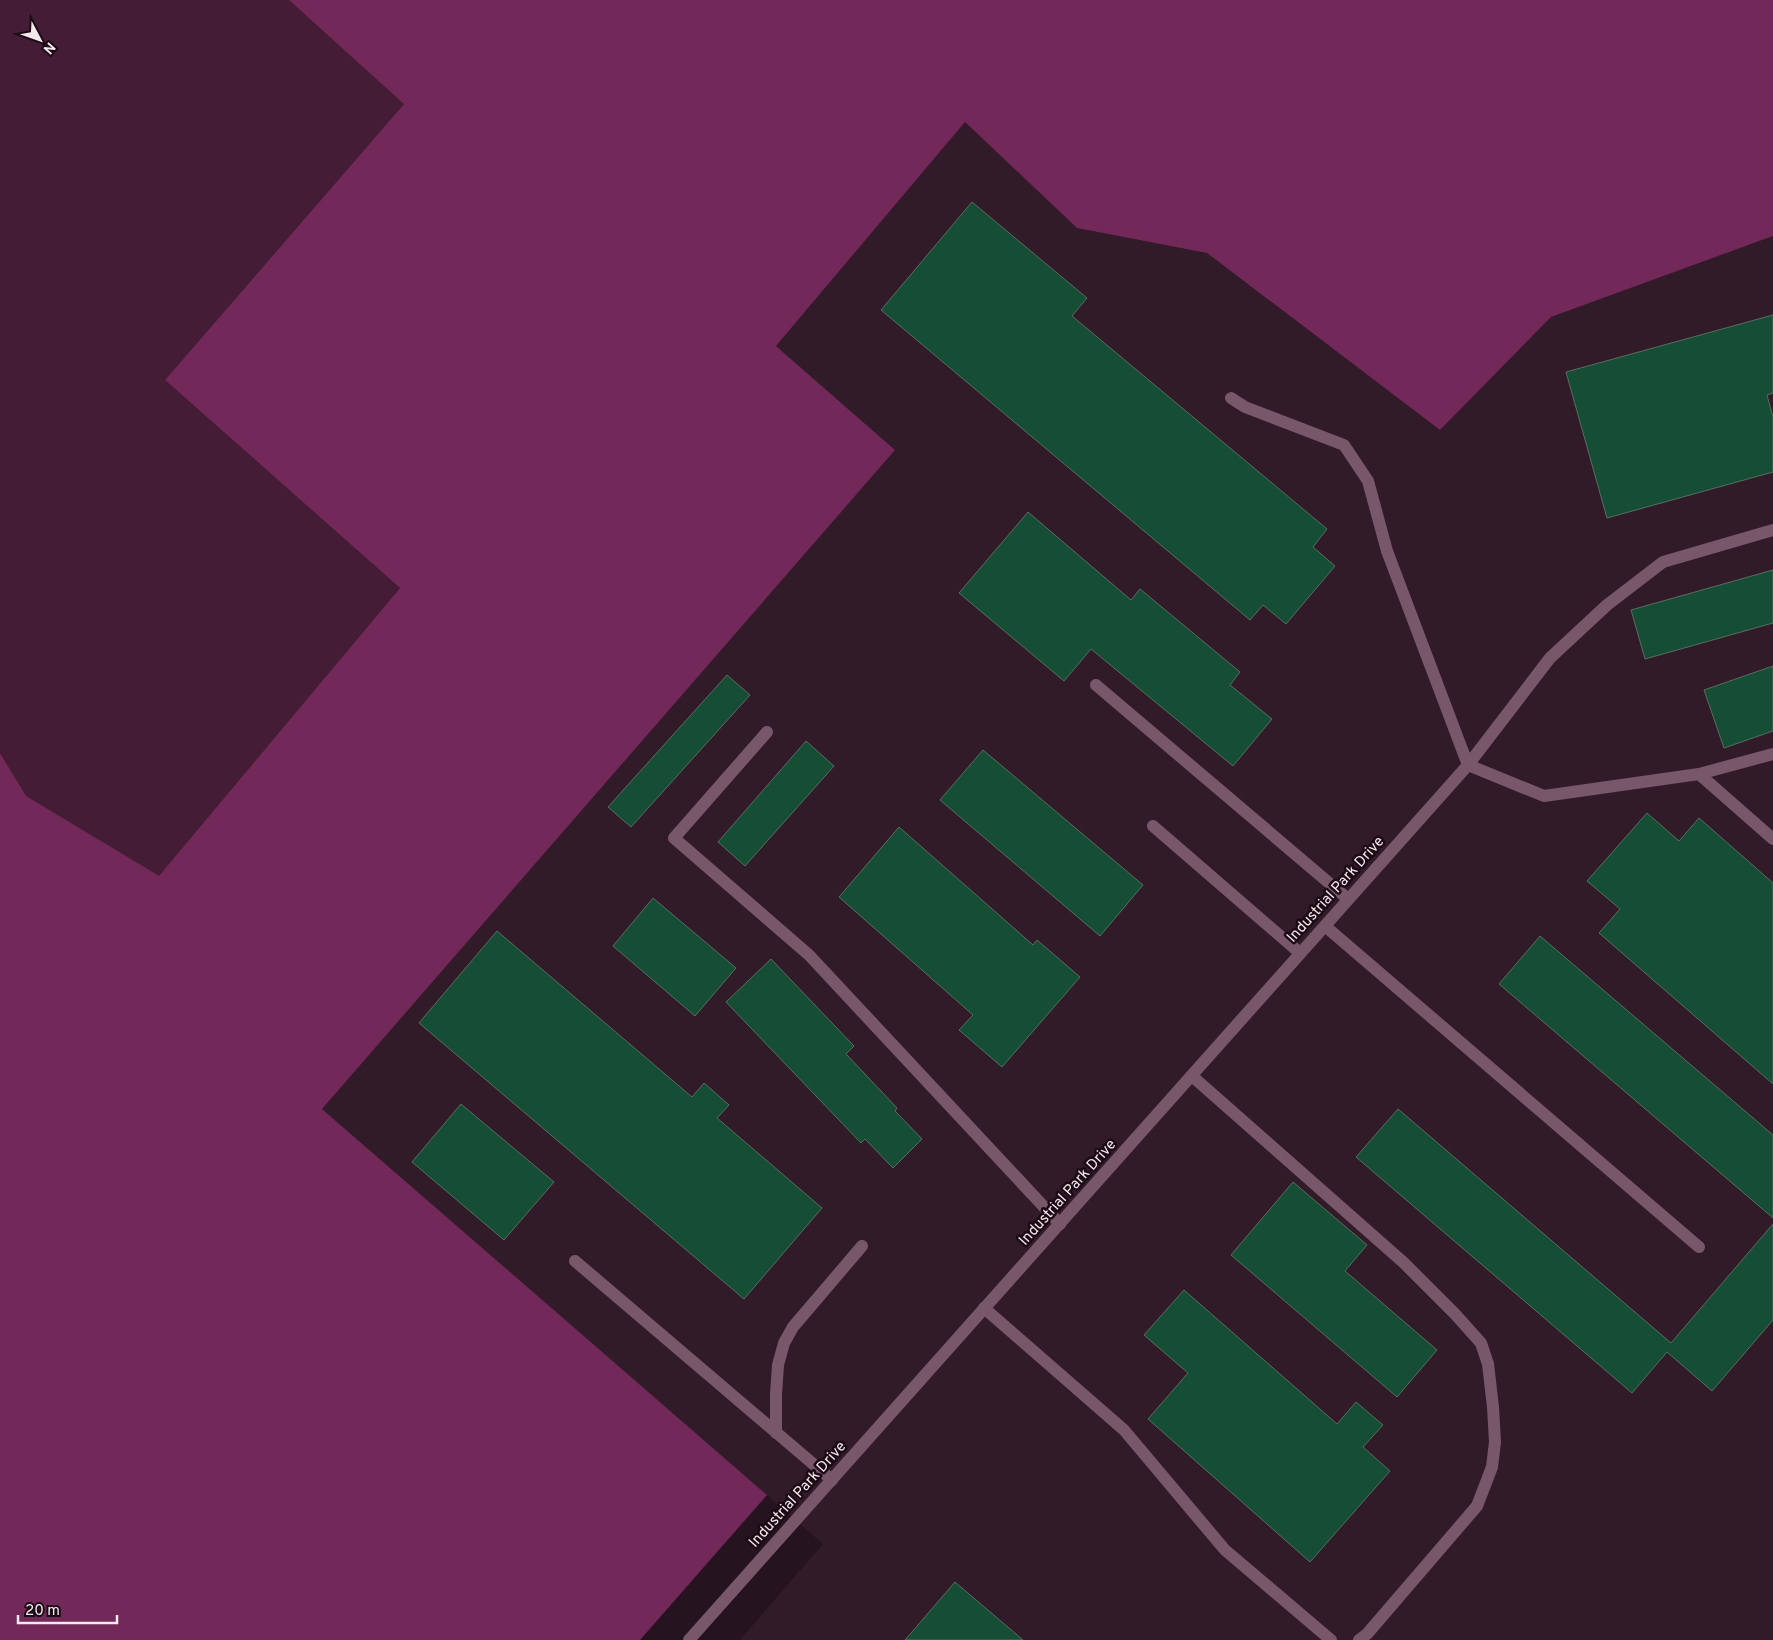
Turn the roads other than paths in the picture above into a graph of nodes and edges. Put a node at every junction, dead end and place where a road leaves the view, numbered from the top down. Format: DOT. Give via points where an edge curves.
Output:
graph roads {
  1 [pos="1231,398"];
  2 [pos="1773,530"];
  3 [pos="1096,685"];
  4 [pos="768,732"];
  5 [pos="1773,754"];
  6 [pos="1468,765"];
  7 [pos="1699,774"];
  8 [pos="1152,826"];
  9 [pos="1773,839"];
  10 [pos="1348,899"];
  11 [pos="1325,926"];
  12 [pos="1300,953"];
  13 [pos="1192,1076"];
  14 [pos="1060,1224"];
  15 [pos="862,1246"];
  16 [pos="1699,1247"];
  17 [pos="575,1261"];
  18 [pos="984,1308"];
  19 [pos="776,1433"];
  20 [pos="832,1480"];
  21 [pos="689,1640"];
  22 [pos="1331,1640"];
  23 [pos="1359,1640"];
  1 -- 6 [label="street" via="1245,407 1344,445 1368,481 1387,551"];
  2 -- 6 [label="street, Industrial Park Drive" via="1663,562 1607,605 1550,658"];
  3 -- 10 [label="street"];
  4 -- 14 [label="street" via="674,838 810,955"];
  5 -- 7 [label="street"];
  6 -- 7 [label="street" via="1544,796"];
  6 -- 10 [label="street, Industrial Park Drive"];
  7 -- 9 [label="street"];
  8 -- 12 [label="street"];
  10 -- 11 [label="street, Industrial Park Drive"];
  11 -- 12 [label="street, Industrial Park Drive"];
  11 -- 16 [label="street"];
  12 -- 13 [label="street, Industrial Park Drive"];
  13 -- 14 [label="street, Industrial Park Drive"];
  13 -- 23 [label="street" via="1404,1262 1481,1343 1488,1364 1495,1442 1492,1467 1478,1506"];
  14 -- 18 [label="street, Industrial Park Drive"];
  15 -- 19 [label="street" via="793,1327 784,1343 778,1365"];
  17 -- 19 [label="street"];
  18 -- 20 [label="street, Industrial Park Drive"];
  18 -- 22 [label="street" via="1124,1430 1225,1550"];
  19 -- 20 [label="street"];
  20 -- 21 [label="street, Industrial Park Drive"];
}
